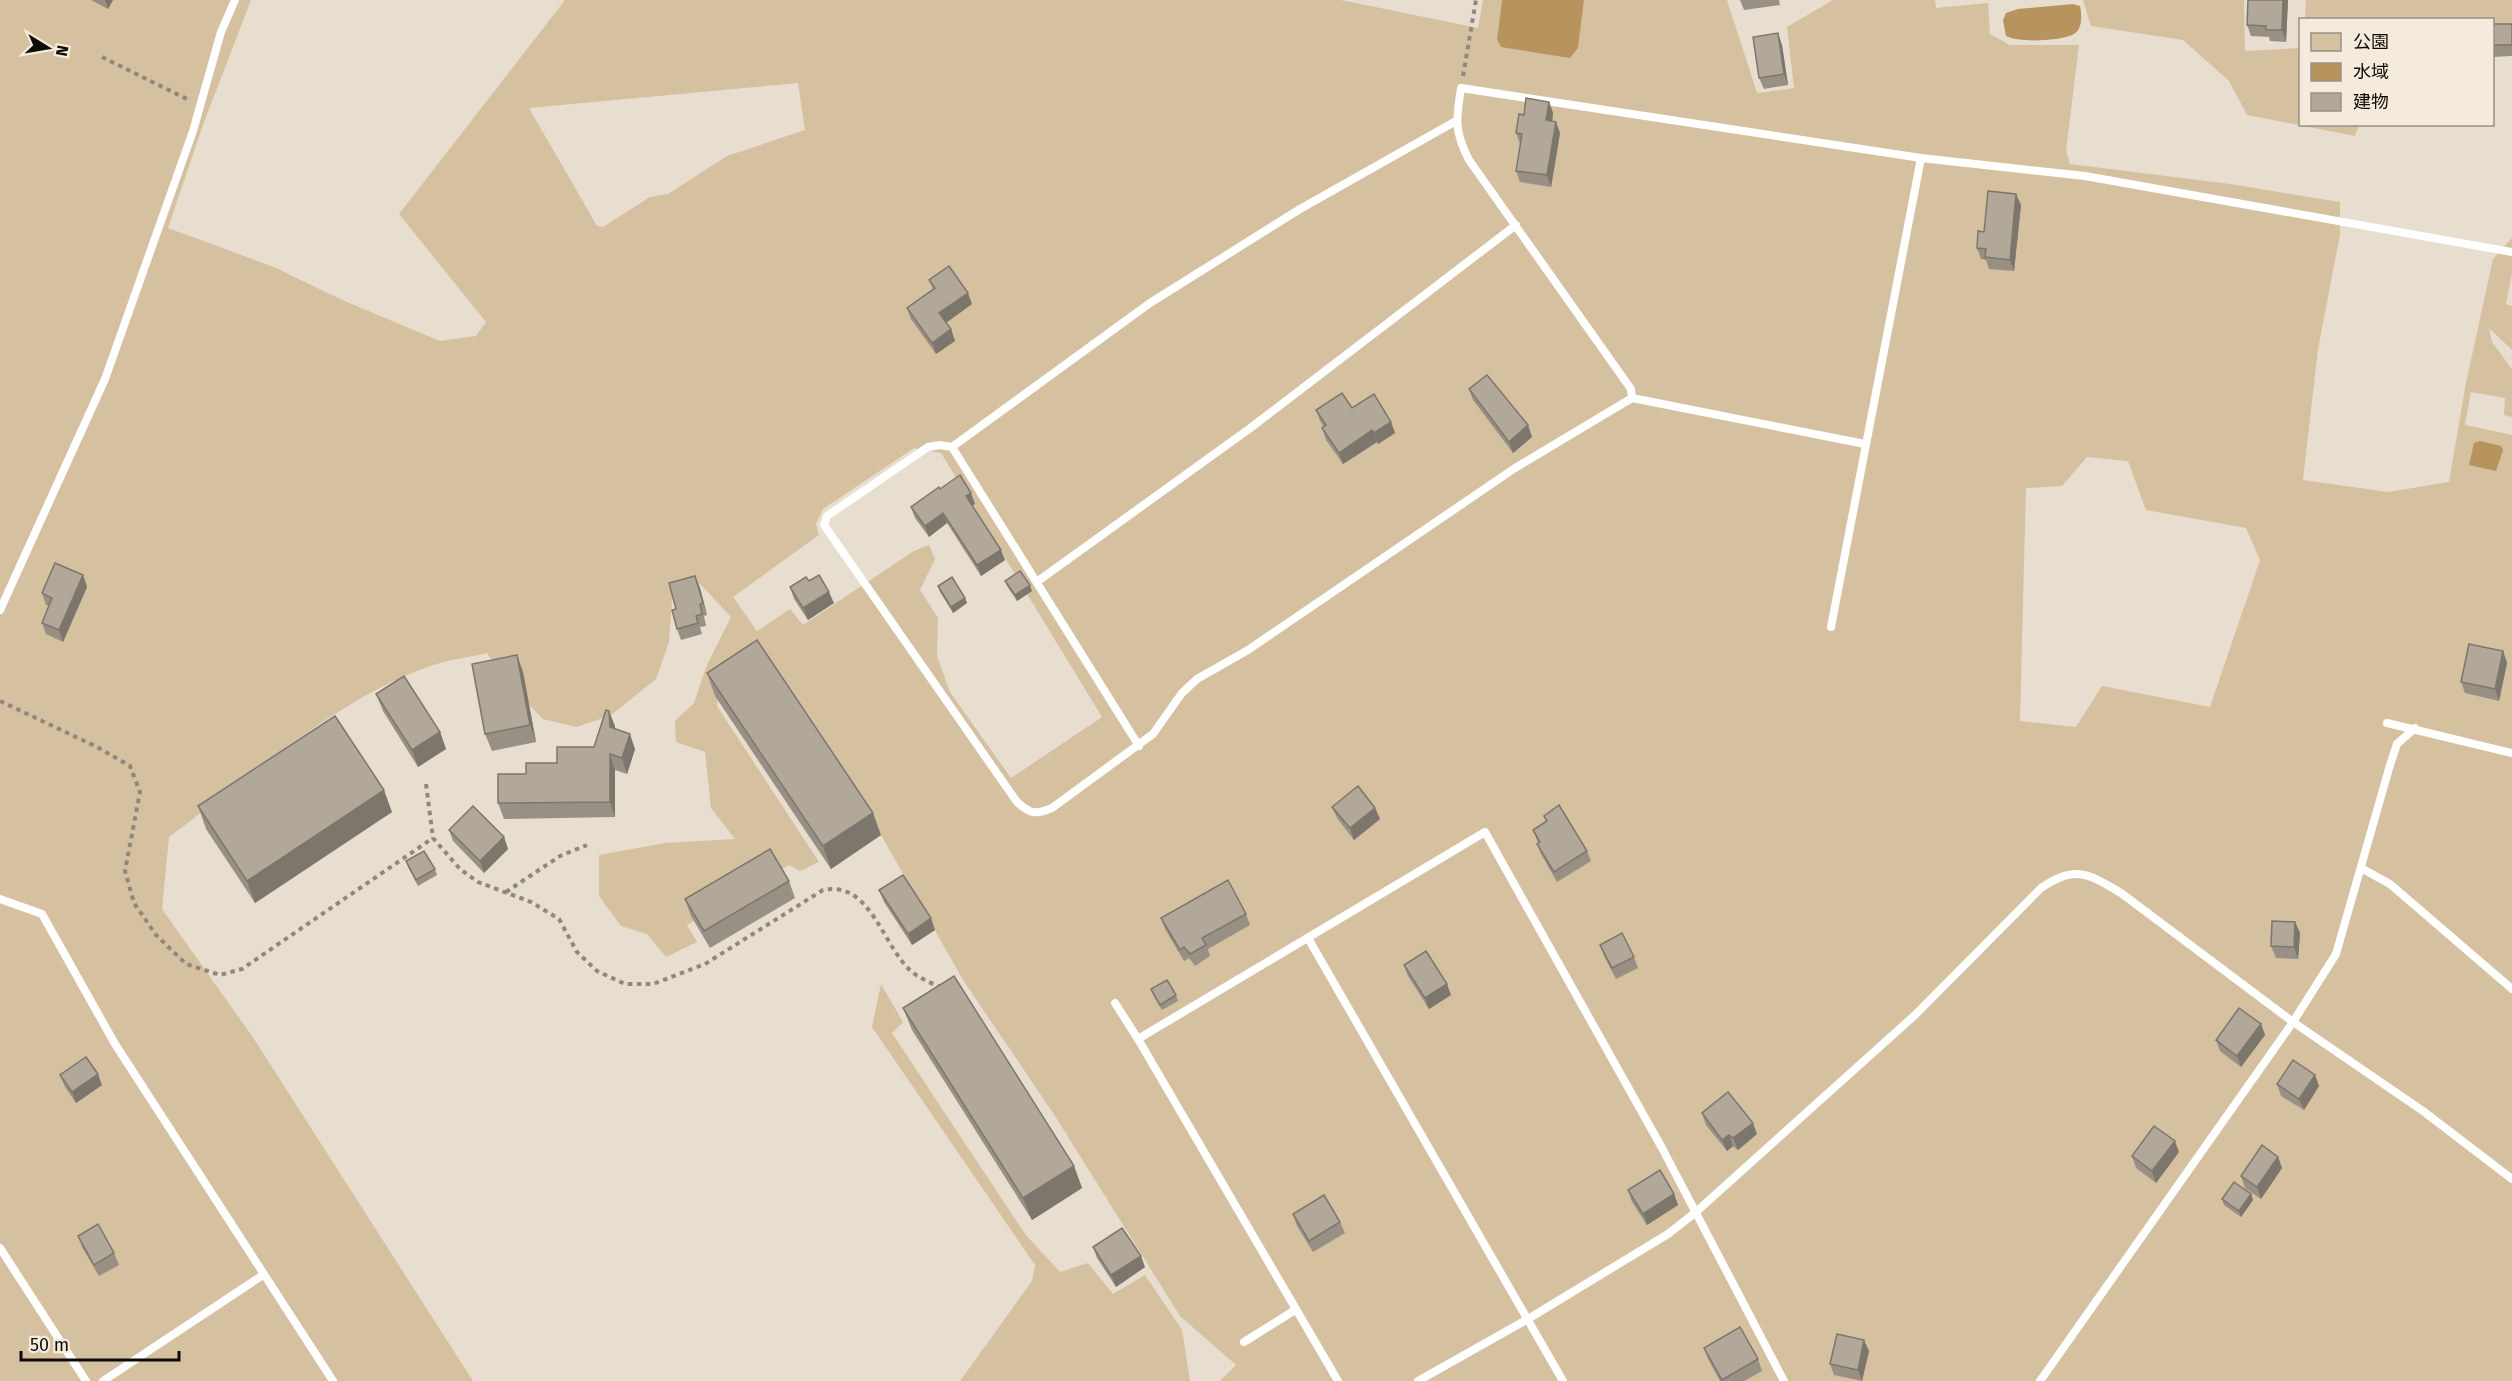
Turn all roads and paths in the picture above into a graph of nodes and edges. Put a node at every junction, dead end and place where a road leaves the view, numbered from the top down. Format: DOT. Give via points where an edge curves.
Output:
graph roads {
  1 [pos="236,0"];
  2 [pos="1476,0"];
  3 [pos="102,57"];
  4 [pos="1461,88"];
  5 [pos="200,105"];
  6 [pos="1456,121"];
  7 [pos="1921,158"];
  8 [pos="1516,225"];
  9 [pos="2512,252"];
  10 [pos="1632,398"];
  11 [pos="1865,444"];
  12 [pos="952,447"];
  13 [pos="1038,581"];
  14 [pos="0,610"];
  15 [pos="1831,627"];
  16 [pos="0,701"];
  17 [pos="2387,723"];
  18 [pos="2415,728"];
  19 [pos="1139,746"];
  20 [pos="2512,753"];
  21 [pos="426,784"];
  22 [pos="433,838"];
  23 [pos="587,845"];
  24 [pos="2361,868"];
  25 [pos="506,892"];
  26 [pos="0,899"];
  27 [pos="1308,938"];
  28 [pos="941,987"];
  29 [pos="2512,989"];
  30 [pos="1115,1003"];
  31 [pos="2293,1022"];
  32 [pos="1138,1039"];
  33 [pos="2512,1179"];
  34 [pos="1696,1212"];
  35 [pos="0,1248"];
  36 [pos="263,1275"];
  37 [pos="1295,1310"];
  38 [pos="1528,1319"];
  39 [pos="1244,1342"];
  40 [pos="86,1381"];
  41 [pos="103,1381"];
  42 [pos="333,1381"];
  43 [pos="1338,1381"];
  44 [pos="1419,1381"];
  45 [pos="1563,1381"];
  46 [pos="1784,1381"];
  47 [pos="2040,1381"];
  1 -- 5 [label="lane" via="221,32"];
  2 -- 4 [label="path"];
  3 -- 5 [label="path"];
  4 -- 6 [label="lane"];
  4 -- 7 [label="lane"];
  5 -- 14 [label="lane" via="105,379"];
  6 -- 8 [label="lane" via="1458,139 1469,160"];
  6 -- 12 [label="lane" via="1300,209 1150,303"];
  7 -- 9 [label="lane" via="2148,186"];
  7 -- 11 [label="lane"];
  8 -- 10 [label="lane" via="1631,389"];
  8 -- 13 [label="lane" via="1249,429"];
  10 -- 11 [label="lane"];
  10 -- 19 [label="lane" via="1515,468 1248,650 1197,679"];
  11 -- 15 [label="lane"];
  12 -- 13 [label="lane"];
  12 -- 19 [label="lane" via="928,447 827,516 824,525 1027,812 1037,814 1052,808"];
  13 -- 19 [label="lane"];
  16 -- 22 [label="path" via="130,766 140,792 125,871 134,903 156,935 186,964 220,975 242,969"];
  17 -- 18 [label="lane"];
  18 -- 20 [label="lane"];
  18 -- 24 [label="lane" via="2397,744"];
  21 -- 22 [label="path"];
  22 -- 25 [label="path" via="460,869 478,882"];
  23 -- 25 [label="path" via="560,856"];
  24 -- 29 [label="lane" via="2390,884"];
  24 -- 31 [label="lane" via="2336,954"];
  25 -- 28 [label="path" via="559,919 577,952 597,971 625,984 653,984 705,964 823,890 838,887 856,894 912,971"];
  26 -- 36 [label="lane" via="42,914 115,1044"];
  27 -- 32 [label="lane"];
  27 -- 34 [label="lane" via="1485,832"];
  27 -- 38 [label="lane"];
  30 -- 32 [label="lane"];
  31 -- 33 [label="lane" via="2423,1111"];
  31 -- 34 [label="lane" via="2121,893 2090,875 2074,873 2055,878 1915,1015"];
  31 -- 47 [label="lane"];
  32 -- 37 [label="lane"];
  34 -- 38 [label="lane" via="1668,1234"];
  34 -- 46 [label="lane"];
  35 -- 40 [label="lane"];
  36 -- 41 [label="lane"];
  36 -- 42 [label="lane"];
  37 -- 39 [label="lane"];
  37 -- 43 [label="lane"];
  38 -- 44 [label="lane"];
  38 -- 45 [label="lane"];
}
